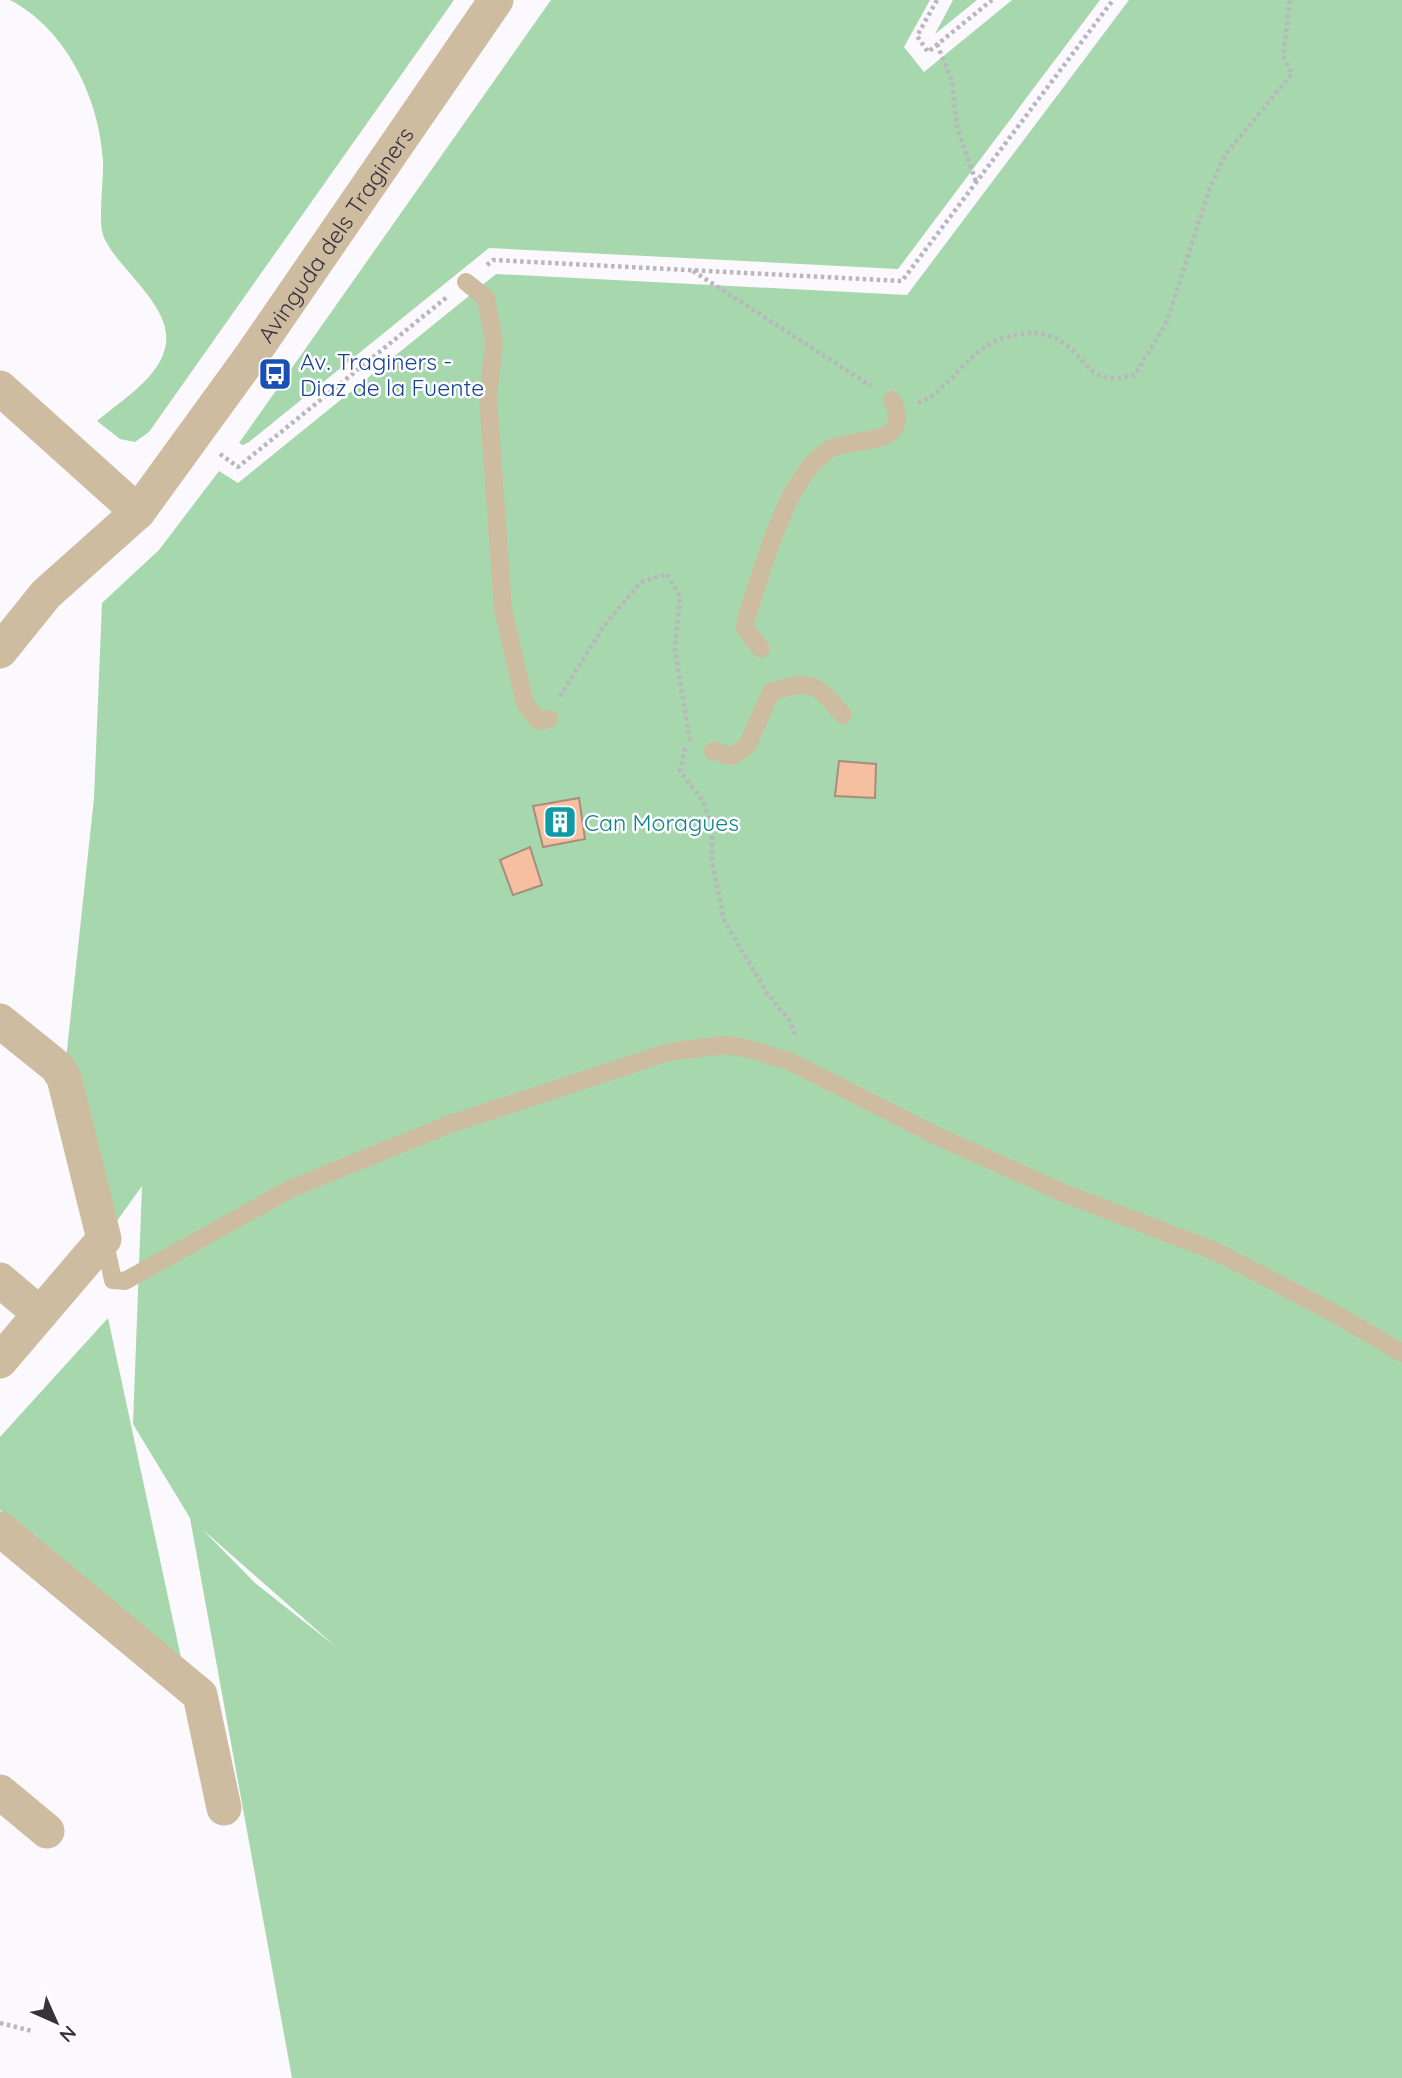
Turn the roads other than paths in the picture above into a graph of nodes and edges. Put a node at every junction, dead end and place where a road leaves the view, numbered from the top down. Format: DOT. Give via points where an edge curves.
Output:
graph roads {
  1 [pos="496,0"];
  2 [pos="466,282"];
  3 [pos="0,388"];
  4 [pos="895,405"];
  5 [pos="138,512"];
  6 [pos="761,649"];
  7 [pos="0,651"];
  8 [pos="842,715"];
  9 [pos="550,719"];
  10 [pos="713,751"];
  11 [pos="0,1021"];
  12 [pos="104,1240"];
  13 [pos="0,1280"];
  14 [pos="40,1314"];
  15 [pos="1402,1353"];
  16 [pos="0,1361"];
  17 [pos="0,1529"];
  18 [pos="0,1792"];
  19 [pos="224,1808"];
  20 [pos="47,1831"];
  1 -- 5 [label="street, Avinguda dels Traginers"];
  2 -- 9 [label="lane" via="486,298 494,343 488,397 503,609 525,704 539,721"];
  3 -- 5 [label="street"];
  4 -- 6 [label="lane" via="897,422 890,433 827,451 788,502 746,619 750,636"];
  5 -- 7 [label="street, Avinguda dels Traginers" via="46,594"];
  8 -- 10 [label="lane" via="822,690 800,683 771,692 747,746 732,756"];
  11 -- 12 [label="street" via="64,1078"];
  12 -- 14 [label="street"];
  12 -- 15 [label="lane" via="113,1280 125,1281 290,1189 450,1124 669,1052 696,1047 746,1048 810,1070 937,1136 1066,1194 1217,1252"];
  13 -- 14 [label="street"];
  14 -- 16 [label="street"];
  17 -- 19 [label="street" via="200,1696"];
  18 -- 20 [label="street"];
}
